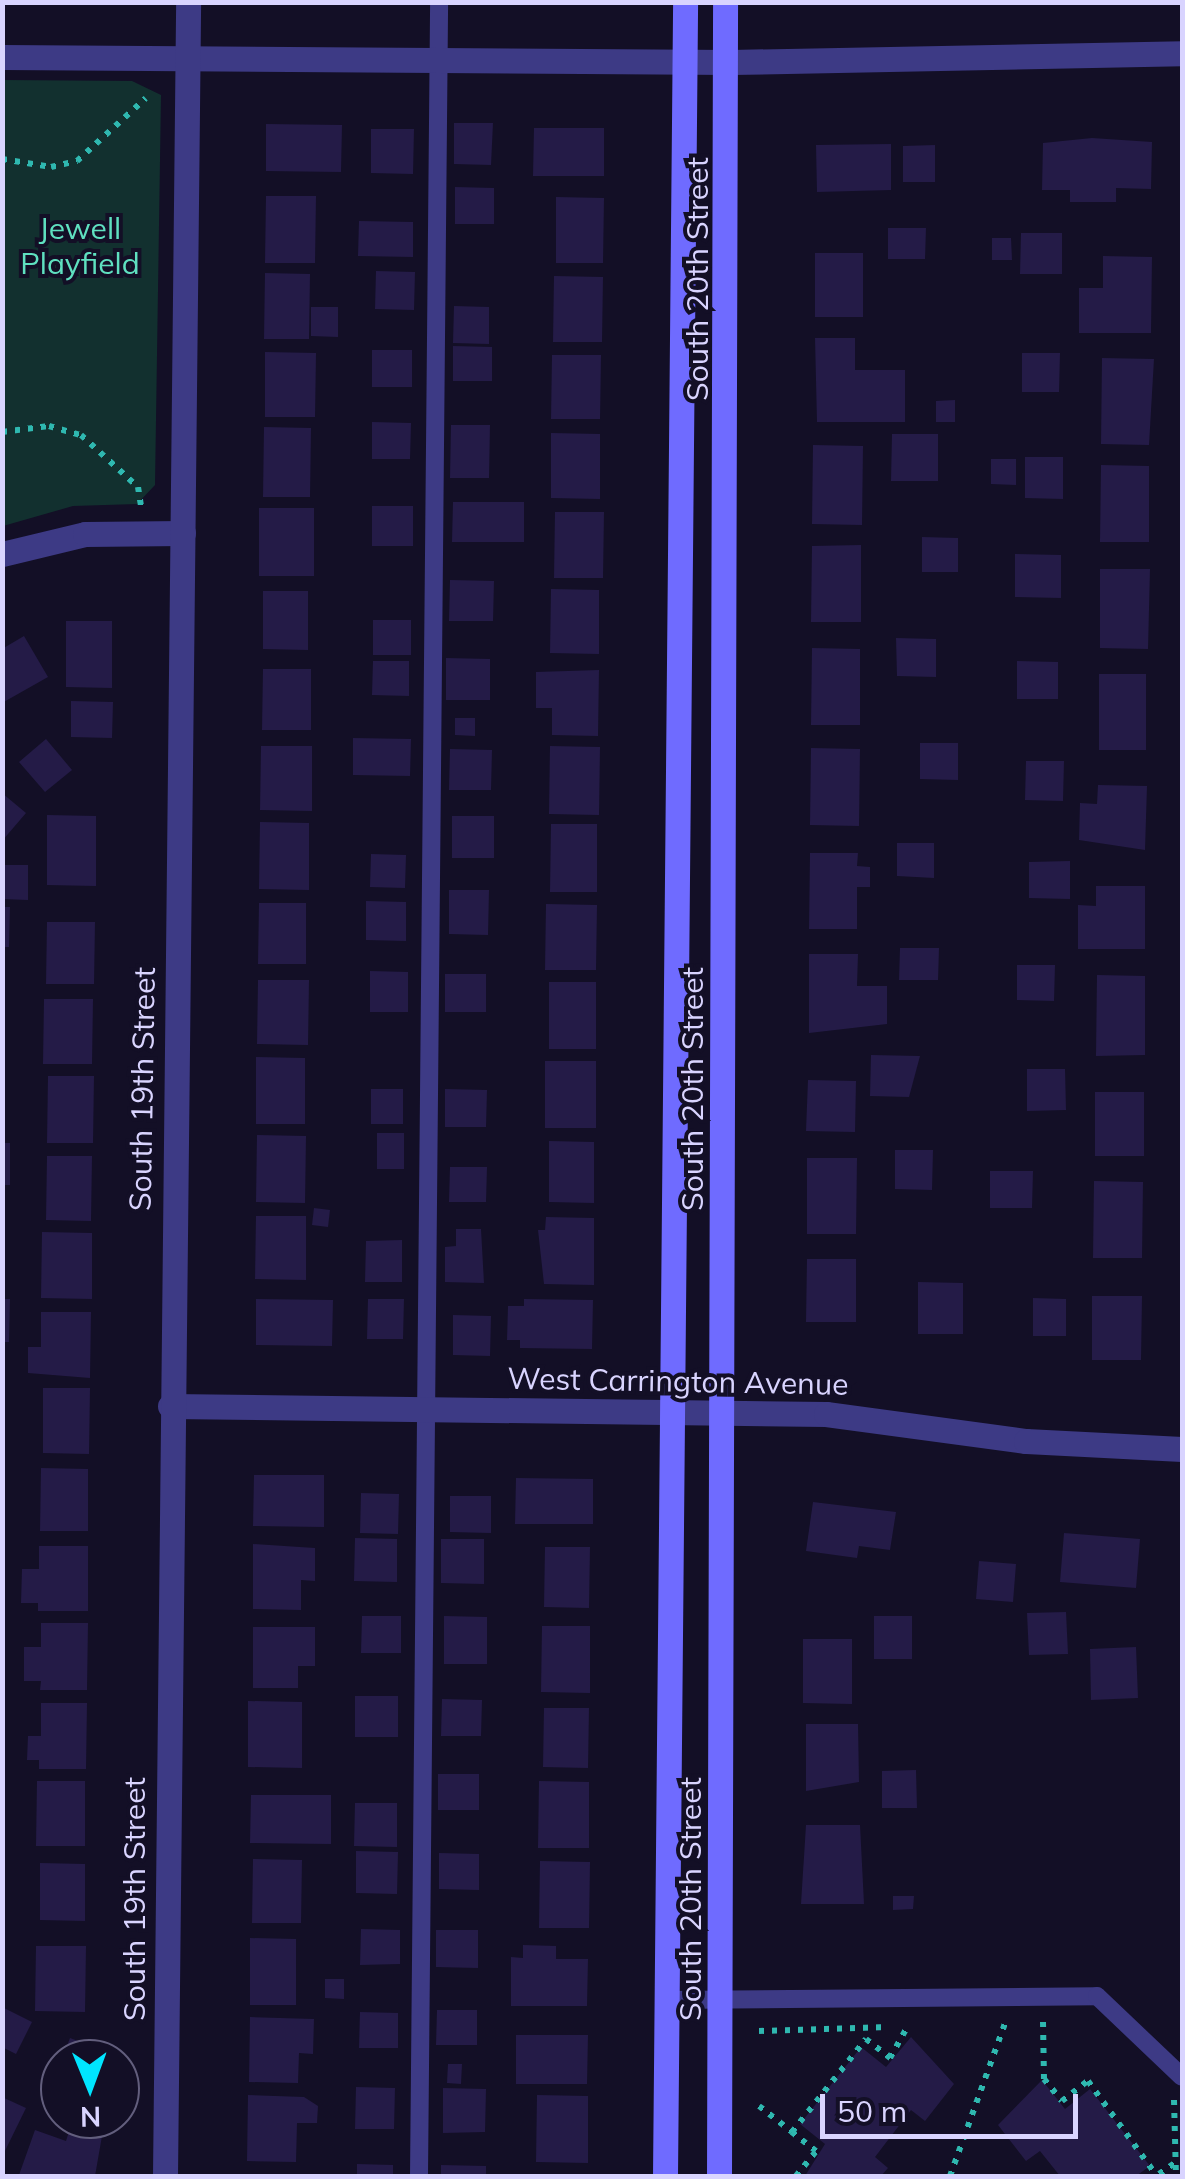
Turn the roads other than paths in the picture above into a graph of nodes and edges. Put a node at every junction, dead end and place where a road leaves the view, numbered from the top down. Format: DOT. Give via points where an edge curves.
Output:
graph roads {
  1 [pos="188,2"];
  2 [pos="438,2"];
  3 [pos="686,2"];
  4 [pos="726,2"];
  5 [pos="1182,52"];
  6 [pos="2,57"];
  7 [pos="188,60"];
  8 [pos="438,61"];
  9 [pos="685,61"];
  10 [pos="731,62"];
  11 [pos="183,533"];
  12 [pos="2,554"];
  13 [pos="170,1406"];
  14 [pos="424,1410"];
  15 [pos="671,1413"];
  16 [pos="722,1414"];
  17 [pos="1182,1449"];
  18 [pos="723,1999"];
  19 [pos="666,2000"];
  20 [pos="1182,2077"];
  21 [pos="165,2176"];
  22 [pos="419,2176"];
  23 [pos="665,2176"];
  24 [pos="719,2176"];
  1 -- 7 [label="street, South 19th Street"];
  2 -- 8 [label="lane"];
  3 -- 9 [label="street, South 20th Street"];
  4 -- 10 [label="street, South 20th Street"];
  5 -- 10 [label="street"];
  6 -- 7 [label="street"];
  7 -- 8 [label="street"];
  7 -- 11 [label="street, South 19th Street"];
  8 -- 9 [label="street"];
  8 -- 14 [label="lane"];
  9 -- 10 [label="street"];
  9 -- 15 [label="street, South 20th Street"];
  10 -- 16 [label="street, South 20th Street"];
  11 -- 12 [label="street" via="85,534"];
  11 -- 13 [label="street, South 19th Street"];
  13 -- 14 [label="street, West Carrington Avenue"];
  13 -- 21 [label="street, South 19th Street"];
  14 -- 15 [label="street, West Carrington Avenue"];
  14 -- 22 [label="lane"];
  15 -- 16 [label="street, West Carrington Avenue"];
  15 -- 19 [label="street, South 20th Street"];
  16 -- 17 [label="street, West Carrington Avenue" via="826,1414 1026,1441"];
  16 -- 18 [label="street, South 20th Street"];
  18 -- 19 [label="lane"];
  18 -- 20 [label="lane" via="1097,1996"];
  18 -- 24 [label="street, South 20th Street"];
  19 -- 23 [label="street, South 20th Street"];
}
